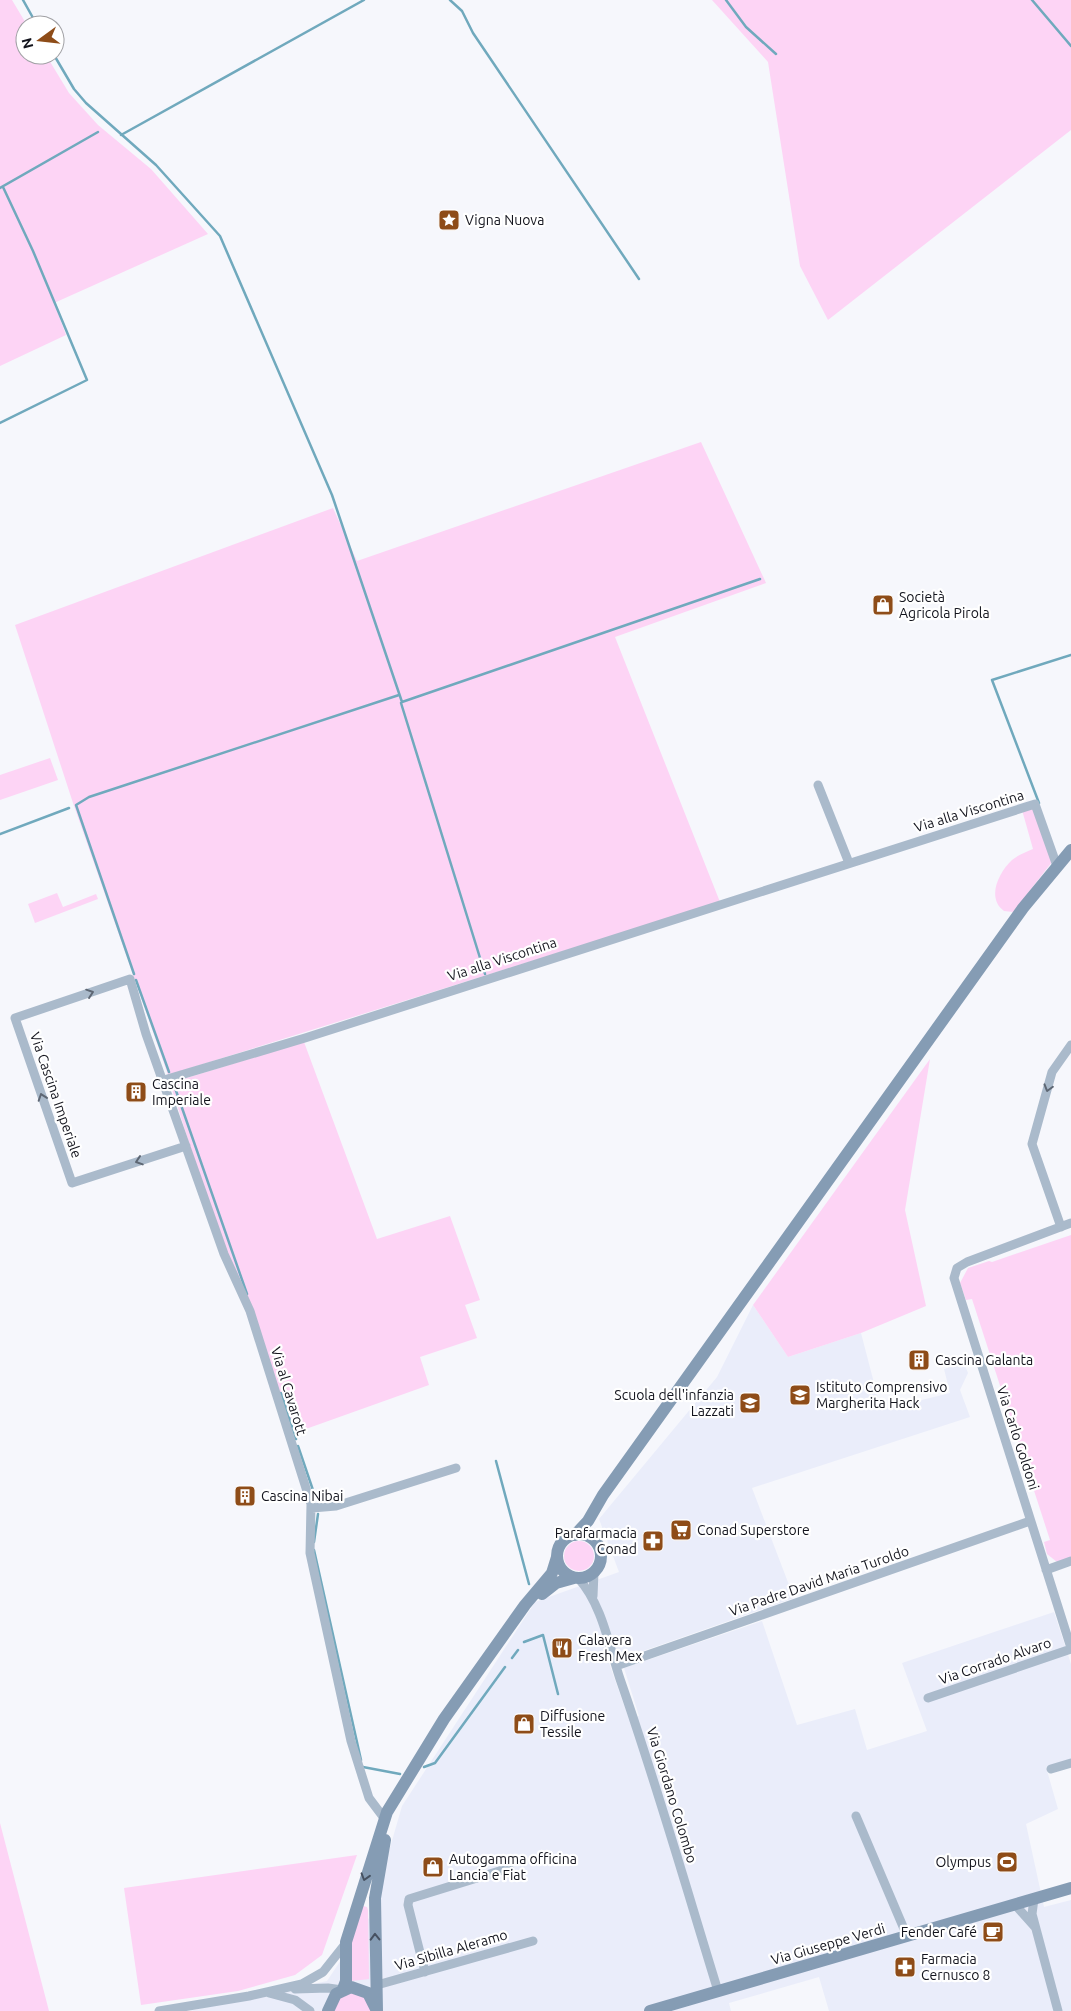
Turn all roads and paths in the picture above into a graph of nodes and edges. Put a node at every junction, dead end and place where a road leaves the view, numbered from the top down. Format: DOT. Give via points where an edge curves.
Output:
graph roads {
  1 [pos="818,785"];
  2 [pos="1071,850"];
  3 [pos="848,863"];
  4 [pos="1057,866"];
  5 [pos="130,979"];
  6 [pos="1071,1045"];
  7 [pos="164,1080"];
  8 [pos="186,1146"];
  9 [pos="1071,1223"];
  10 [pos="1061,1227"];
  11 [pos="456,1468"];
  12 [pos="603,1495"];
  13 [pos="312,1508"];
  14 [pos="1030,1521"];
  15 [pos="575,1535"];
  16 [pos="597,1545"];
  17 [pos="557,1557"];
  18 [pos="1071,1561"];
  19 [pos="1046,1570"];
  20 [pos="594,1572"];
  21 [pos="576,1578"];
  22 [pos="525,1605"];
  23 [pos="596,1609"];
  24 [pos="1071,1649"];
  25 [pos="616,1666"];
  26 [pos="928,1698"];
  27 [pos="1071,1763"];
  28 [pos="1052,1769"];
  29 [pos="403,1784"];
  30 [pos="856,1816"];
  31 [pos="384,1818"];
  32 [pos="509,1868"];
  33 [pos="1071,1888"];
  34 [pos="1034,1899"];
  35 [pos="1016,1904"];
  36 [pos="1035,1927"];
  37 [pos="907,1936"];
  38 [pos="533,1941"];
  39 [pos="346,1942"];
  40 [pos="425,1972"];
  41 [pos="378,1985"];
  42 [pos="274,1990"];
  43 [pos="342,1990"];
  44 [pos="718,1991"];
  45 [pos="249,1996"];
  46 [pos="159,2011"];
  47 [pos="310,2011"];
  48 [pos="328,2011"];
  49 [pos="377,2011"];
  50 [pos="650,2011"];
  51 [pos="1058,2011"];
  1 -- 3 [label="street"];
  2 -- 4 [label="main road"];
  3 -- 4 [label="street, Via alla Viscontina" via="1035,804"];
  3 -- 7 [label="street, Via alla Viscontina" via="305,1038"];
  4 -- 12 [label="main road" via="1017,916"];
  5 -- 7 [label="street, Via al Cavarott"];
  8 -- 5 [label="street, Via Cascina Imperiale, one-way" via="72,1183 15,1018"];
  6 -- 10 [label="street, one-way" via="1052,1072 1032,1144"];
  7 -- 8 [label="street, Via al Cavarott"];
  8 -- 13 [label="street, Via al Cavarott" via="224,1254 250,1311"];
  9 -- 10 [label="street, Via Carlo Goldoni"];
  10 -- 14 [label="street, Via Carlo Goldoni" via="962,1264 954,1278"];
  11 -- 13 [label="street" via="336,1506"];
  12 -- 15 [label="main road" via="588,1522"];
  12 -- 16 [label="main road" via="595,1526"];
  13 -- 31 [label="street, Via al Cavarott" via="310,1553 349,1731 369,1798"];
  14 -- 19 [label="street, Via Carlo Goldoni"];
  14 -- 25 [label="street, Via Padre David Maria Turoldo"];
  15 -- 16 [label="main road" via="588,1537"];
  15 -- 17 [label="main road" via="562,1543"];
  16 -- 20 [label="main road" via="600,1558"];
  17 -- 21 [label="main road" via="562,1570"];
  17 -- 22 [label="main road" via="552,1574"];
  18 -- 19 [label="street"];
  19 -- 24 [label="street, Via Carlo Goldoni"];
  20 -- 21 [label="main road"];
  20 -- 23 [label="street, Via Giordano Colombo" via="592,1588"];
  21 -- 22 [label="main road" via="556,1583"];
  21 -- 23 [label="street, Via Giordano Colombo" via="588,1590"];
  22 -- 29 [label="main road" via="444,1719"];
  23 -- 25 [label="street, Via Giordano Colombo"];
  24 -- 26 [label="street, Via Corrado Alvaro"];
  25 -- 44 [label="street, Via Giordano Colombo"];
  27 -- 28 [label="street"];
  29 -- 31 [label="main road"];
  41 -- 29 [label="main road, one-way" via="374,1920 376,1883 388,1829"];
  30 -- 37 [label="street"];
  31 -- 39 [label="main road, one-way"];
  32 -- 40 [label="street" via="409,1898"];
  33 -- 34 [label="main road, Via Giuseppe Verdi"];
  34 -- 35 [label="main road, Via Giuseppe Verdi"];
  34 -- 36 [label="street" via="1032,1914"];
  35 -- 36 [label="street"];
  35 -- 37 [label="main road, Via Giuseppe Verdi"];
  36 -- 51 [label="street"];
  37 -- 44 [label="main road, Via Giuseppe Verdi"];
  38 -- 40 [label="street, Via Sibilla Aleramo"];
  39 -- 42 [label="street" via="317,1977"];
  39 -- 43 [label="main road" via="346,1981"];
  40 -- 41 [label="street, Via Sibilla Aleramo"];
  41 -- 49 [label="main road"];
  42 -- 43 [label="street"];
  42 -- 45 [label="street"];
  43 -- 48 [label="main road" via="333,1998"];
  43 -- 49 [label="main road" via="353,1987 365,1991"];
  44 -- 50 [label="main road, Via Giuseppe Verdi"];
  45 -- 46 [label="street"];
  45 -- 47 [label="street" via="269,1993 284,1996 298,2001"];
}
